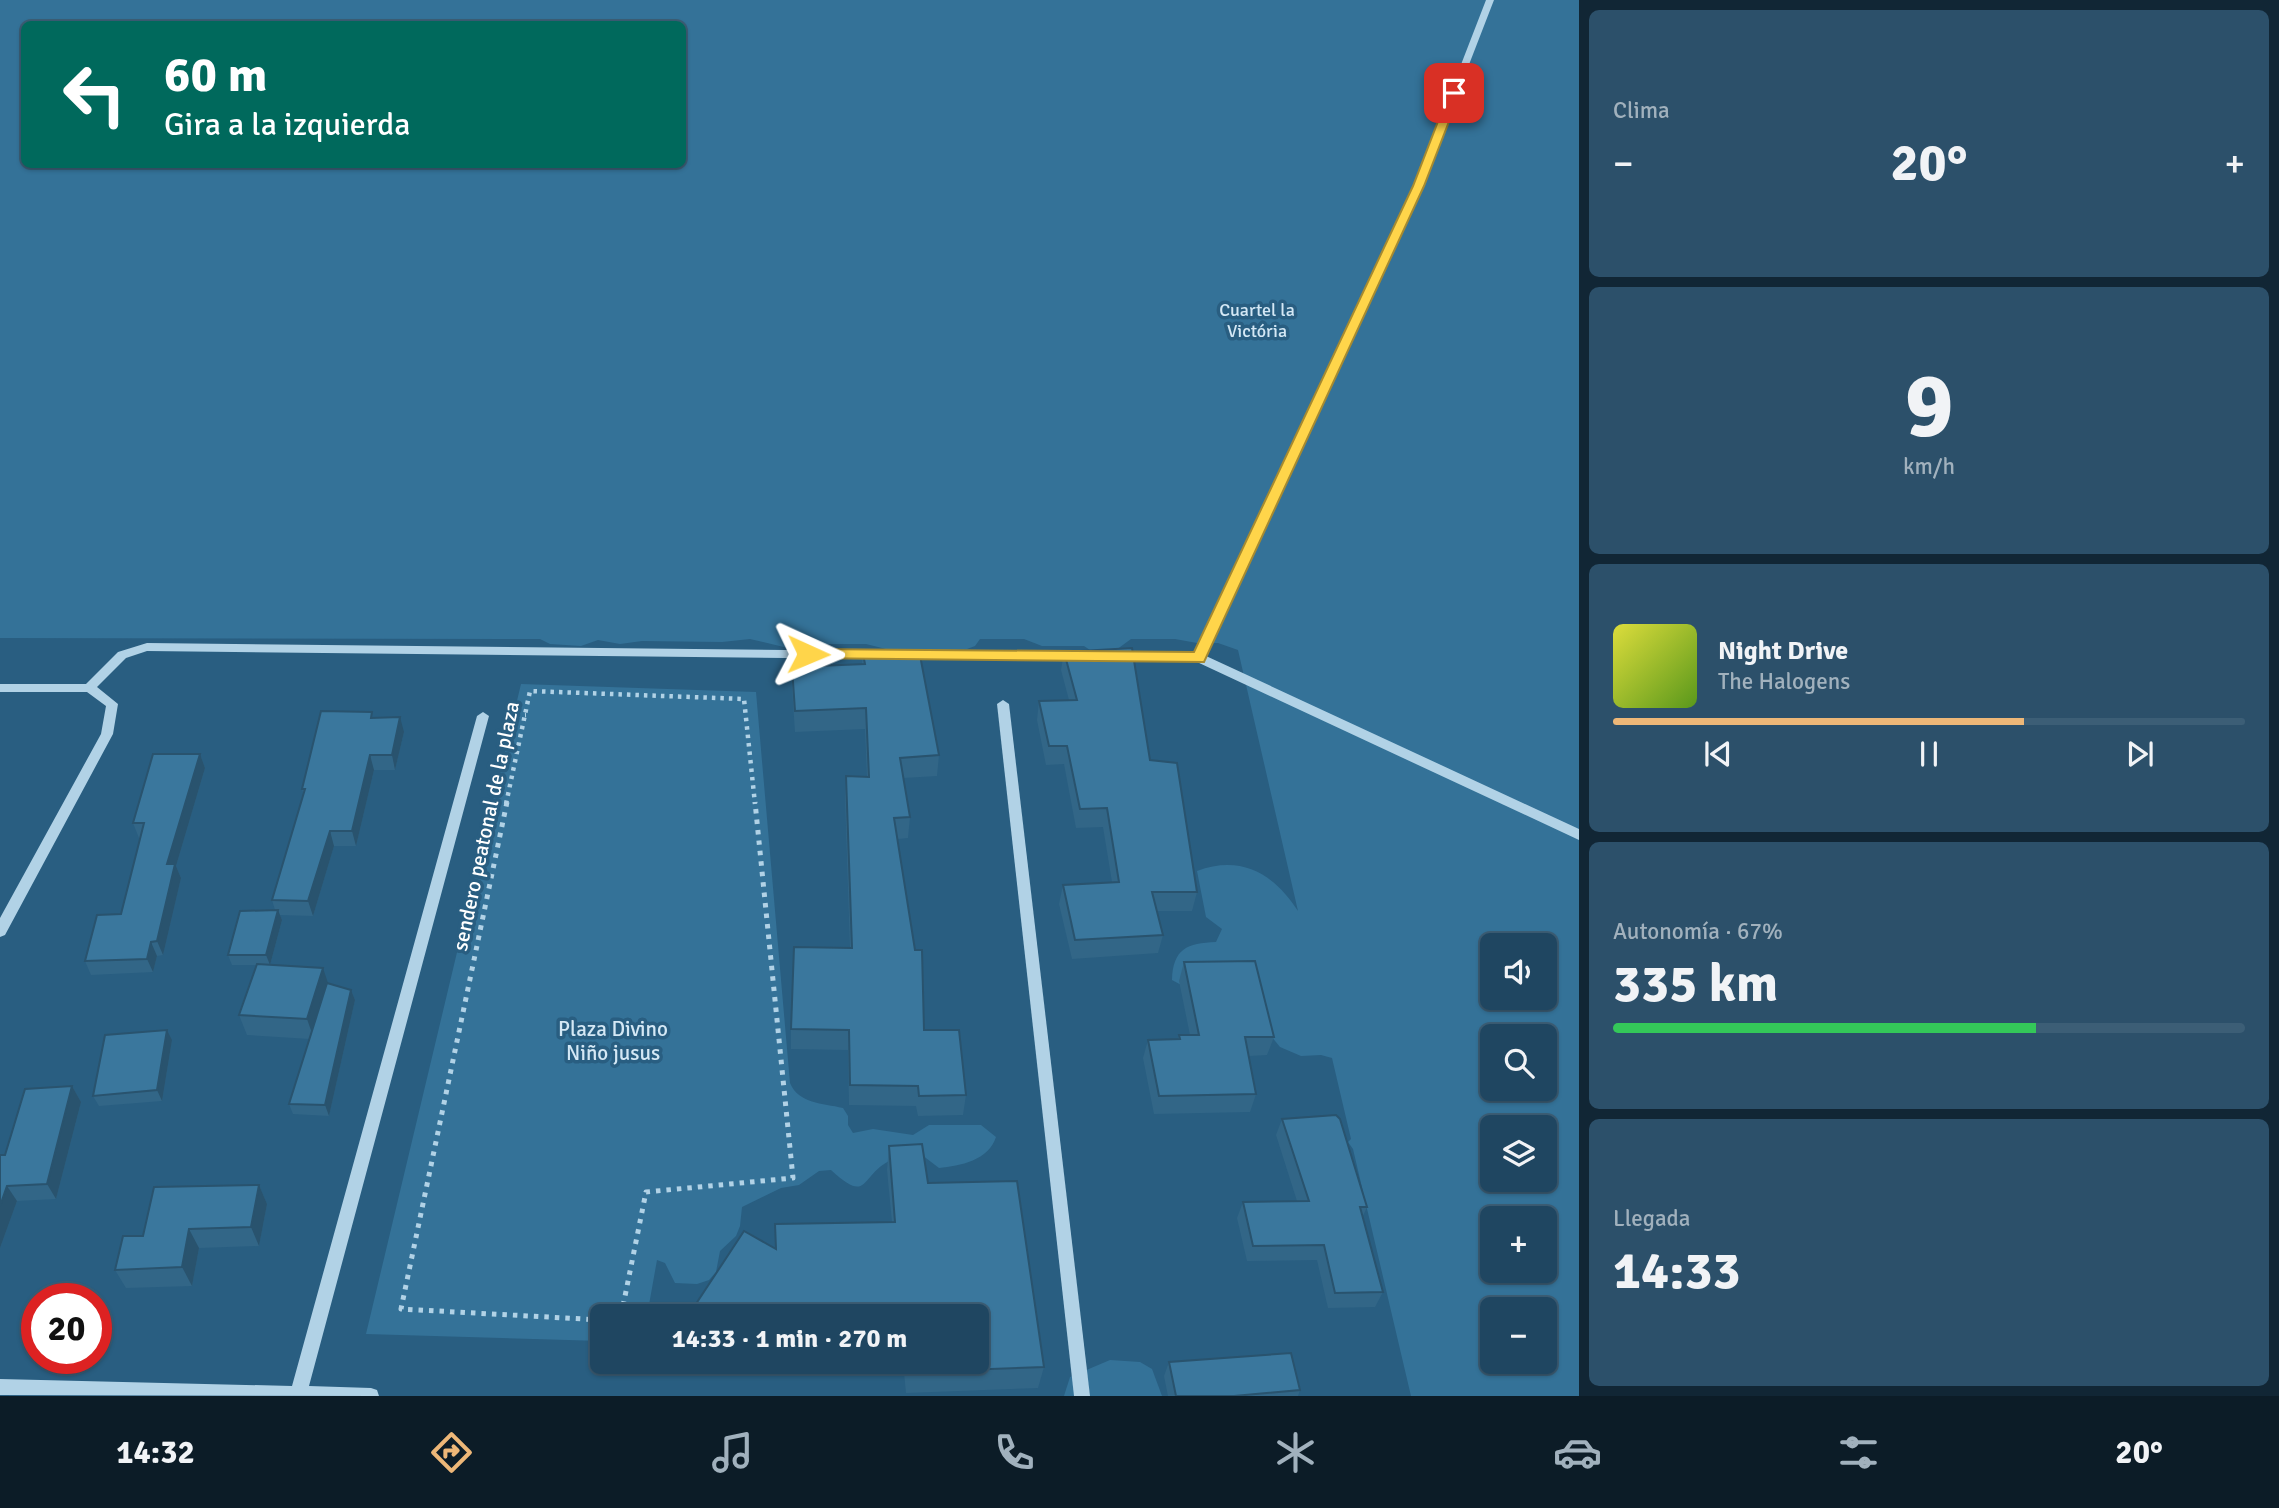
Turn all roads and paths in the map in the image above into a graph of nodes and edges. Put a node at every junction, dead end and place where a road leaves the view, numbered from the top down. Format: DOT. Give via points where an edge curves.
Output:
graph roads {
  1 [pos="1490,0"];
  2 [pos="1199,658"];
  3 [pos="0,688"];
  4 [pos="89,688"];
  5 [pos="1003,704"];
  6 [pos="483,716"];
  7 [pos="1579,835"];
  8 [pos="0,931"];
  9 [pos="623,1304"];
  10 [pos="590,1319"];
  11 [pos="0,1387"];
  12 [pos="298,1394"];
  13 [pos="371,1396"];
  14 [pos="1082,1396"];
  1 -- 2 [label="street" via="1418,186"];
  2 -- 4 [label="street" via="147,647 122,655"];
  2 -- 7 [label="street"];
  3 -- 4 [label="street"];
  4 -- 8 [label="street" via="111,704 107,734"];
  5 -- 14 [label="street"];
  6 -- 12 [label="street"];
  9 -- 10 [label="path, sendero peatonal de la plaza" via="646,1192 793,1178 744,699 530,691 401,1309"];
  11 -- 12 [label="street"];
  12 -- 13 [label="street"];
}
